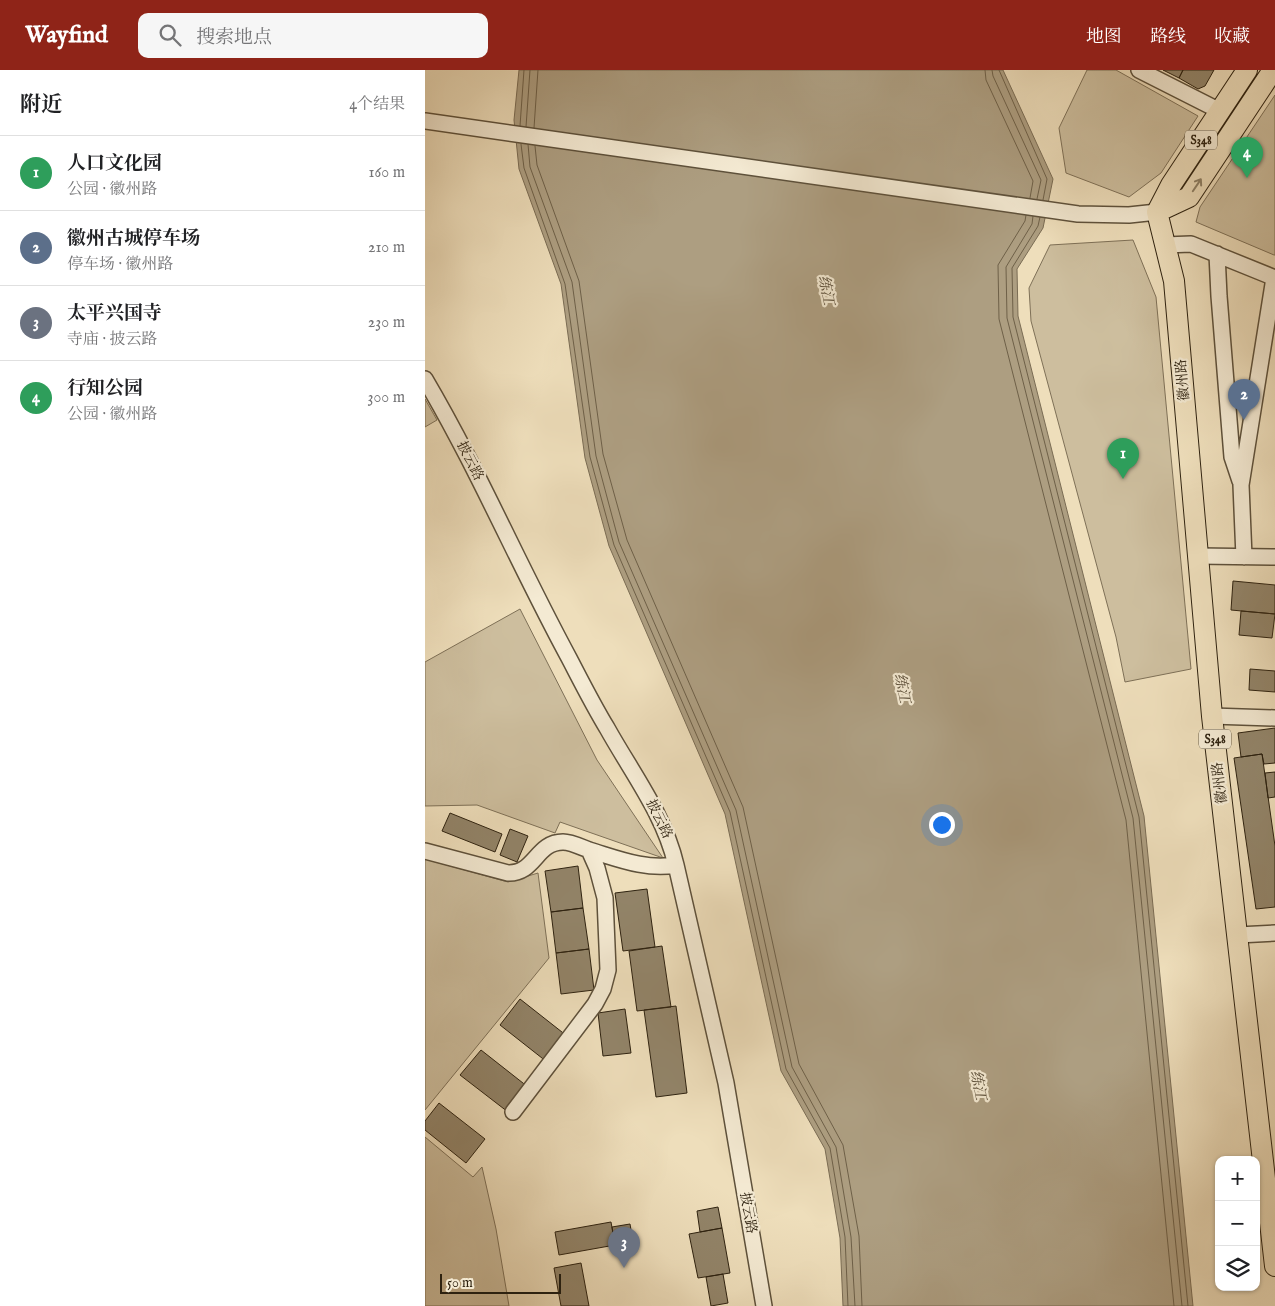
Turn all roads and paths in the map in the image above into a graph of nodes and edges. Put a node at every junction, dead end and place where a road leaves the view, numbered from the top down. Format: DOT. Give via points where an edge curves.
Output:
graph roads {
  1 [pos="1139,70"];
  2 [pos="1247,70"];
  3 [pos="1273,70"];
  4 [pos="1220,111"];
  5 [pos="428,122"];
  6 [pos="1157,212"];
  7 [pos="1165,245"];
  8 [pos="1217,254"];
  9 [pos="1275,278"];
  10 [pos="425,379"];
  11 [pos="1241,485"];
  12 [pos="1198,556"];
  13 [pos="1243,557"];
  14 [pos="1275,557"];
  15 [pos="1213,716"];
  16 [pos="1275,718"];
  17 [pos="589,850"];
  18 [pos="425,851"];
  19 [pos="676,865"];
  20 [pos="1275,933"];
  21 [pos="1238,935"];
  22 [pos="513,1112"];
  23 [pos="1275,1266"];
  24 [pos="764,1306"];
  1 -- 4 [label="street"];
  2 -- 4 [label="main road, S348"];
  6 -- 3 [label="main road, S348, one-way" via="1189,197"];
  4 -- 6 [label="main road, S348"];
  5 -- 6 [label="street" via="1078,214"];
  6 -- 7 [label="main road, 徽州路 / S348"];
  7 -- 8 [label="street" via="1191,244"];
  7 -- 12 [label="main road, 徽州路 / S348" via="1174,281"];
  8 -- 9 [label="street"];
  8 -- 11 [label="street" via="1232,457"];
  9 -- 11 [label="street"];
  10 -- 19 [label="street, 披云路" via="462,444 550,622 660,818"];
  11 -- 13 [label="street"];
  12 -- 13 [label="street"];
  12 -- 15 [label="main road, 徽州路 / S348"];
  13 -- 14 [label="street"];
  15 -- 16 [label="street"];
  15 -- 21 [label="main road, 徽州路 / S348"];
  17 -- 18 [label="street" via="564,842 551,845 539,853 526,869 514,873"];
  17 -- 19 [label="street" via="639,866"];
  17 -- 22 [label="street" via="605,898 606,980 595,1004"];
  19 -- 24 [label="street, 披云路" via="726,1083"];
  20 -- 21 [label="street"];
  21 -- 23 [label="main road, 徽州路 / S348"];
}
